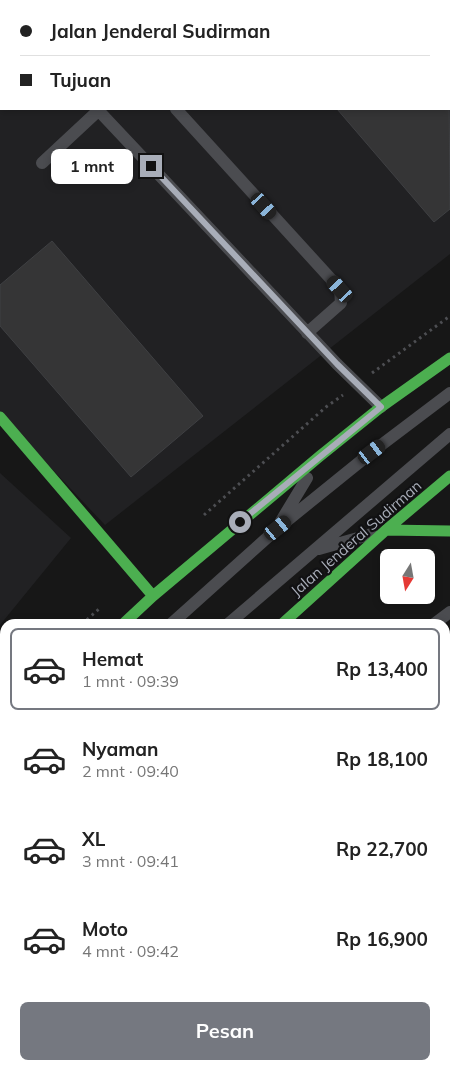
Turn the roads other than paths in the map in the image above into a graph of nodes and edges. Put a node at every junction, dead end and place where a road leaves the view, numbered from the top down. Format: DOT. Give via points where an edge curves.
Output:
graph roads {
  1 [pos="99,110"];
  2 [pos="177,110"];
  3 [pos="42,163"];
  4 [pos="307,333"];
  5 [pos="450,358"];
  6 [pos="450,393"];
  7 [pos="381,407"];
  8 [pos="0,417"];
  9 [pos="450,434"];
  10 [pos="320,456"];
  11 [pos="450,476"];
  12 [pos="278,528"];
  13 [pos="386,530"];
  14 [pos="450,531"];
  15 [pos="313,551"];
  16 [pos="153,596"];
  17 [pos="128,619"];
  18 [pos="177,619"];
  19 [pos="234,619"];
  20 [pos="288,619"];
  1 -- 3 [label="lane"];
  1 -- 4 [label="lane"];
  2 -- 4 [label="lane" via="340,289 341,304"];
  4 -- 7 [label="lane"];
  5 -- 7 [label="main road"];
  6 -- 12 [label="lane"];
  7 -- 10 [label="main road"];
  8 -- 16 [label="main road"];
  9 -- 15 [label="lane"];
  10 -- 12 [label="lane"];
  10 -- 16 [label="main road"];
  11 -- 13 [label="main road, Jalan Jenderal Sudirman"];
  12 -- 18 [label="lane"];
  13 -- 14 [label="main road"];
  13 -- 15 [label="lane"];
  13 -- 20 [label="main road, Jalan Jenderal Sudirman"];
  15 -- 19 [label="lane"];
  16 -- 17 [label="main road"];
}
